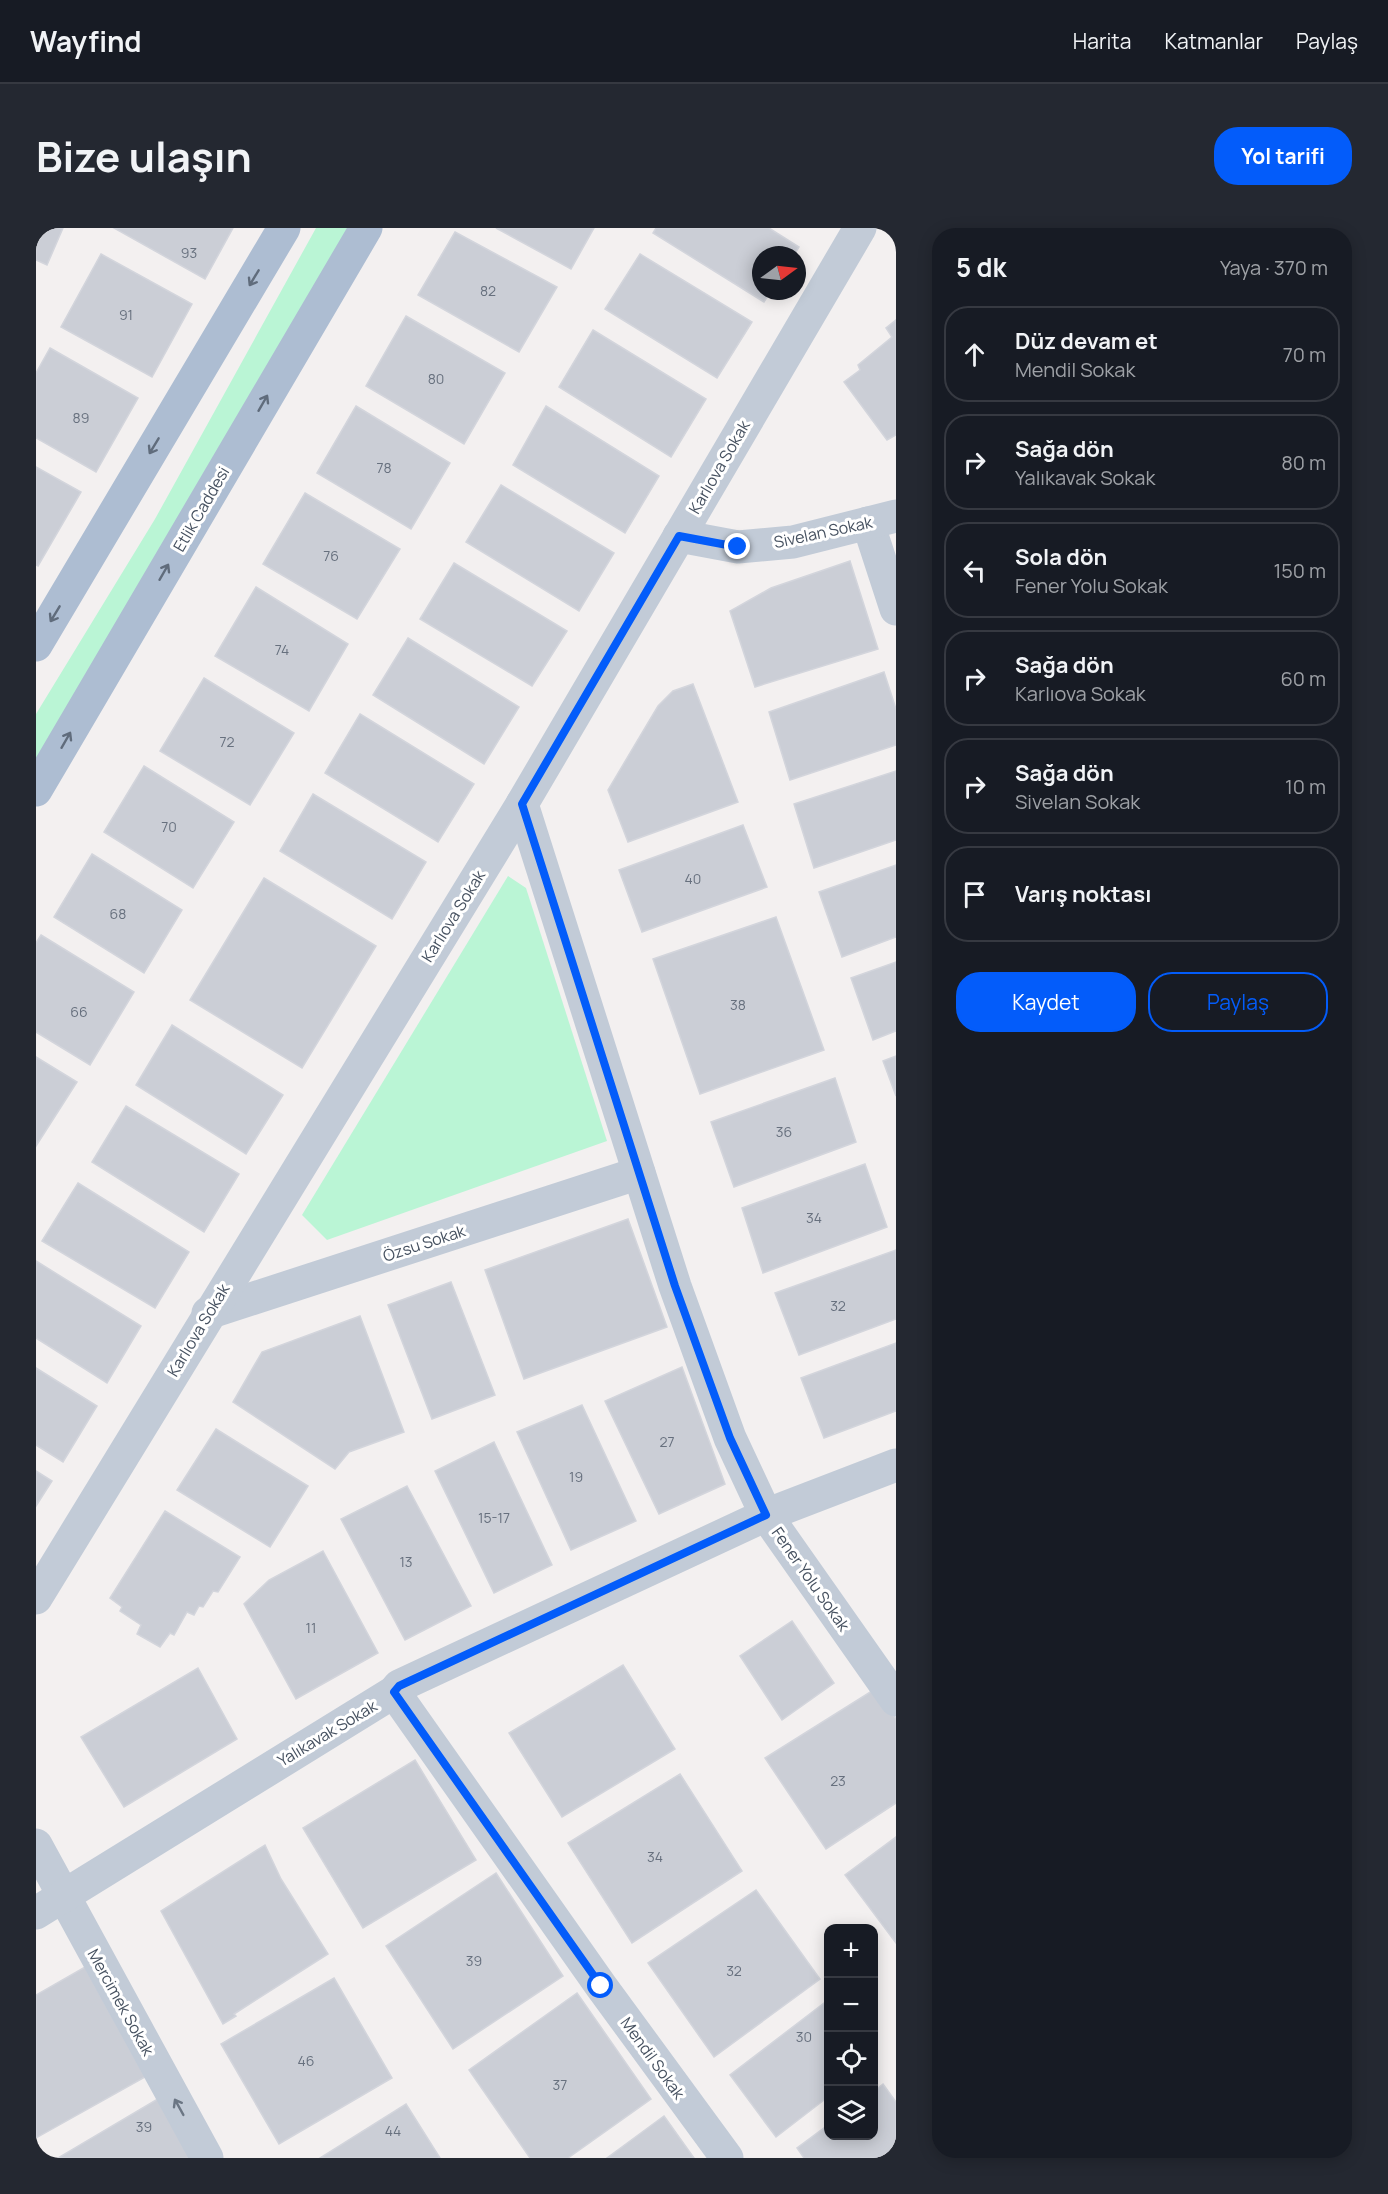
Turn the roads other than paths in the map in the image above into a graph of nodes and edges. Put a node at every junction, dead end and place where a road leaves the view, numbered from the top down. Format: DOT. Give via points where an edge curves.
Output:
graph roads {
  1 [pos="284,228"];
  2 [pos="366,228"];
  3 [pos="860,228"];
  4 [pos="882,519"];
  5 [pos="679,536"];
  6 [pos="896,609"];
  7 [pos="36,645"];
  8 [pos="36,790"];
  9 [pos="522,804"];
  10 [pos="639,1173"];
  11 [pos="208,1313"];
  12 [pos="896,1465"];
  13 [pos="766,1515"];
  14 [pos="36,1598"];
  15 [pos="394,1692"];
  16 [pos="896,1700"];
  17 [pos="36,1845"];
  18 [pos="49,1904"];
  19 [pos="207,2158"];
  20 [pos="727,2158"];
  1 -- 7 [label="main road, one-way"];
  8 -- 2 [label="main road, Etlik Caddesi, one-way"];
  3 -- 5 [label="street, Karlıova Sokak"];
  4 -- 5 [label="street, Sivelan Sokak" via="793,542 738,547"];
  4 -- 6 [label="street"];
  5 -- 9 [label="street, Karlıova Sokak"];
  9 -- 10 [label="street, Fener Yolu Sokak"];
  9 -- 11 [label="street, Karlıova Sokak"];
  10 -- 11 [label="street, Özsu Sokak"];
  10 -- 13 [label="street, Fener Yolu Sokak" via="730,1438"];
  11 -- 14 [label="street, Karlıova Sokak"];
  12 -- 13 [label="street, Yalıkavak Sokak"];
  13 -- 15 [label="street, Yalıkavak Sokak" via="399,1686"];
  13 -- 16 [label="street, Fener Yolu Sokak"];
  15 -- 18 [label="street, Yalıkavak Sokak"];
  15 -- 20 [label="street, Mendil Sokak"];
  17 -- 18 [label="street, Mercimek Sokak"];
  19 -- 18 [label="street, Mercimek Sokak, one-way"];
}
